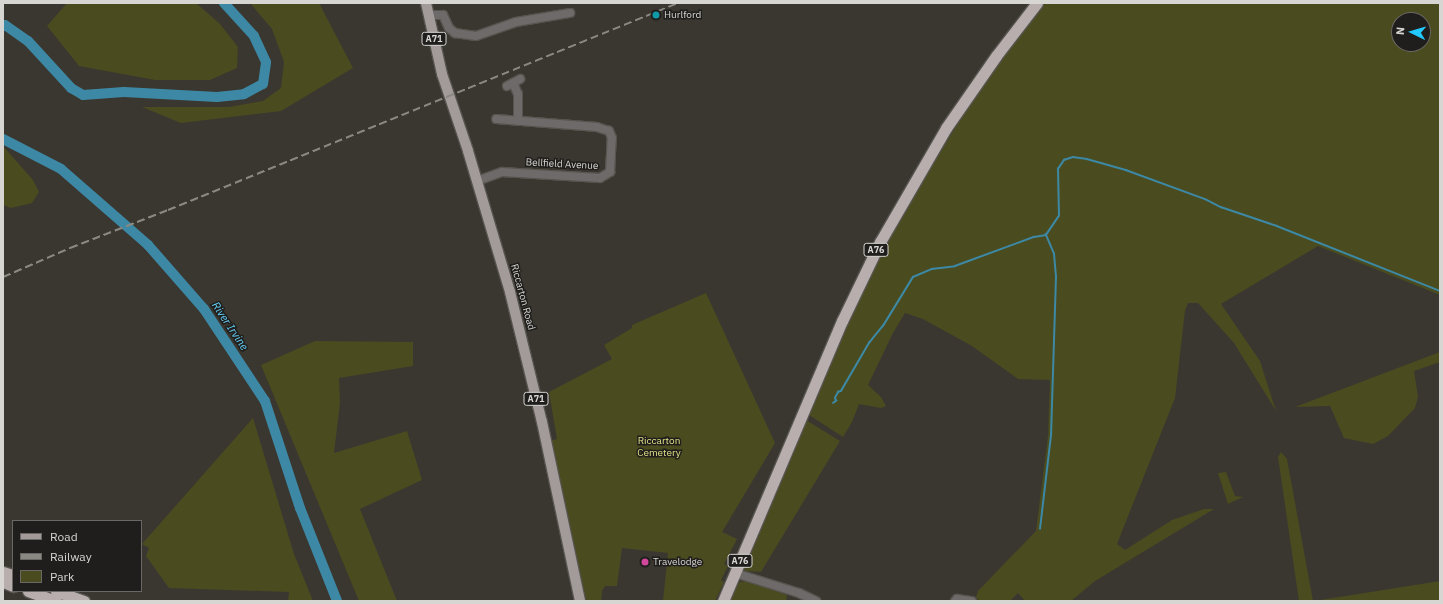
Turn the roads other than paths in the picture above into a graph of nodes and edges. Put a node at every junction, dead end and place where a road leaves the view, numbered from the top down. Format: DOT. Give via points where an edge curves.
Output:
graph roads {
  1 [pos="426,3"];
  2 [pos="1037,3"];
  3 [pos="570,13"];
  4 [pos="429,15"];
  5 [pos="514,83"];
  6 [pos="496,119"];
  7 [pos="518,121"];
  8 [pos="477,181"];
  9 [pos="735,573"];
  10 [pos="31,592"];
  11 [pos="59,592"];
  12 [pos="56,601"];
  13 [pos="84,601"];
  14 [pos="580,601"];
  15 [pos="723,601"];
  16 [pos="816,601"];
  17 [pos="955,601"];
  18 [pos="972,601"];
  1 -- 4 [label="main road, Riccarton Road / A71"];
  2 -- 9 [label="highway, A76" via="946,128 880,242 836,334"];
  3 -- 4 [label="street" via="516,22 476,36 455,33 449,28 443,15"];
  4 -- 8 [label="main road, Riccarton Road / A71" via="442,74"];
  5 -- 7 [label="street" via="518,94"];
  6 -- 7 [label="street, Bellfield Avenue"];
  7 -- 8 [label="street, Bellfield Avenue" via="597,127 609,132 612,138 610,172 600,178 502,172"];
  8 -- 14 [label="main road, Riccarton Road / A71" via="510,292 531,377"];
  9 -- 15 [label="highway, A76"];
  9 -- 16 [label="street" via="799,593"];
  10 -- 12 [label="highway"];
  11 -- 13 [label="highway"];
  17 -- 18 [label="street"];
}
